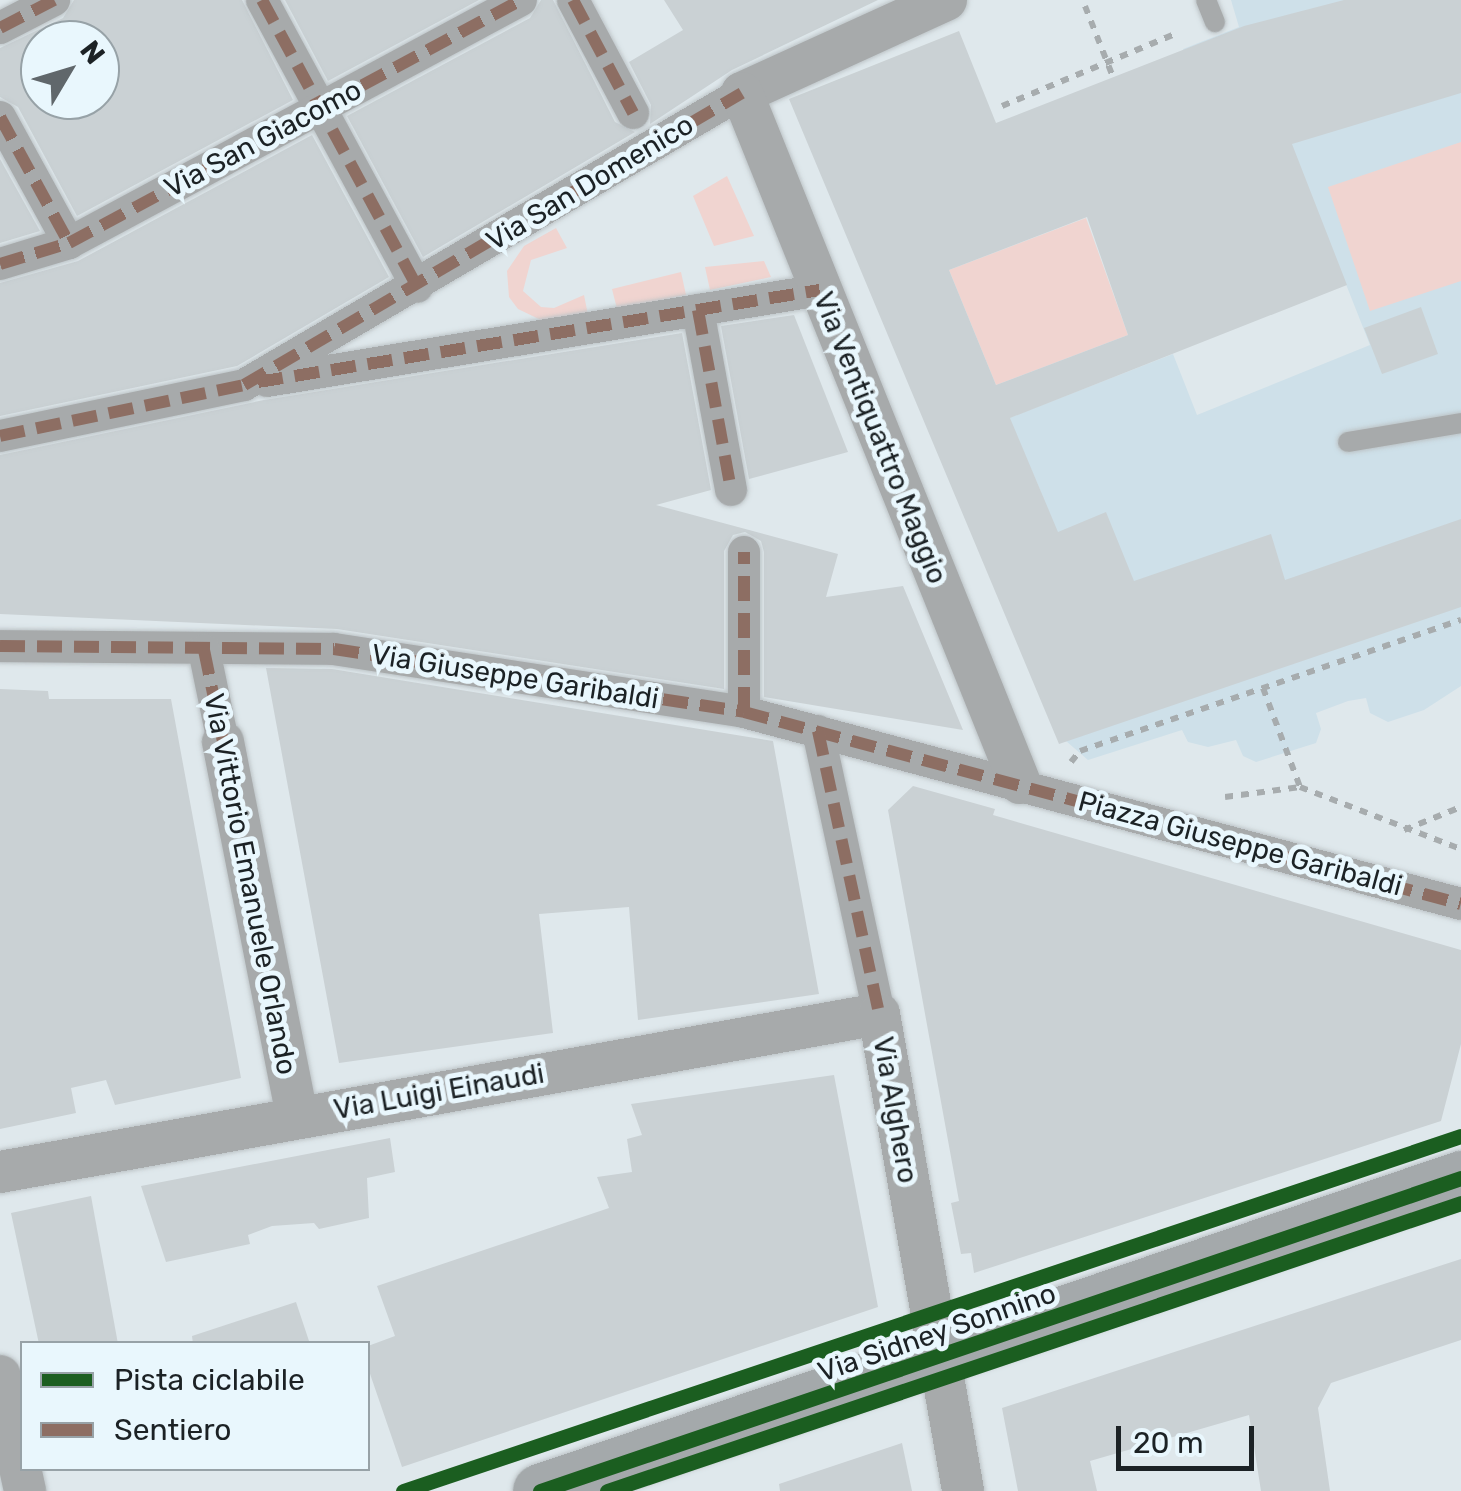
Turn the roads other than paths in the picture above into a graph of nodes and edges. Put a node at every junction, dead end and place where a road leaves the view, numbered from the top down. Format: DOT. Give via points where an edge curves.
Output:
graph roads {
  1 [pos="54,0"];
  2 [pos="262,0"];
  3 [pos="521,0"];
  4 [pos="573,0"];
  5 [pos="946,0"];
  6 [pos="1206,0"];
  7 [pos="1214,22"];
  8 [pos="0,28"];
  9 [pos="742,92"];
  10 [pos="320,108"];
  11 [pos="0,117"];
  12 [pos="642,129"];
  13 [pos="69,243"];
  14 [pos="0,264"];
  15 [pos="417,287"];
  16 [pos="820,290"];
  17 [pos="698,310"];
  18 [pos="244,385"];
  19 [pos="1461,423"];
  20 [pos="0,436"];
  21 [pos="1348,442"];
  22 [pos="732,490"];
  23 [pos="744,552"];
  24 [pos="0,646"];
  25 [pos="204,650"];
  26 [pos="744,712"];
  27 [pos="818,732"];
  28 [pos="223,742"];
  29 [pos="1034,787"];
  30 [pos="1461,904"];
  31 [pos="879,1014"];
  32 [pos="296,1118"];
  33 [pos="0,1172"];
  34 [pos="1461,1178"];
  35 [pos="1461,1203"];
  36 [pos="934,1374"];
  37 [pos="0,1376"];
  38 [pos="20,1468"];
  39 [pos="540,1491"];
  40 [pos="606,1491"];
  41 [pos="945,1491"];
  42 [pos="963,1491"];
  1 -- 8 [label="street"];
  2 -- 10 [label="street"];
  3 -- 10 [label="street, Via San Giacomo"];
  4 -- 12 [label="street"];
  5 -- 9 [label="street, Via San Domenico"];
  6 -- 7 [label="lane"];
  9 -- 12 [label="street, Via San Domenico"];
  9 -- 16 [label="street, Via Ventiquattro Maggio"];
  10 -- 13 [label="street, Via San Giacomo"];
  10 -- 15 [label="street"];
  11 -- 13 [label="street"];
  12 -- 15 [label="street, Via San Domenico"];
  13 -- 14 [label="street, Via San Giacomo"];
  15 -- 18 [label="street, Via San Domenico"];
  16 -- 17 [label="street, Via San Domenico"];
  16 -- 29 [label="street, Via Ventiquattro Maggio"];
  17 -- 18 [label="street, Via San Domenico"];
  17 -- 22 [label="street"];
  18 -- 20 [label="street, Via San Domenico"];
  19 -- 21 [label="lane"];
  23 -- 26 [label="street"];
  24 -- 25 [label="street, Via Giuseppe Garibaldi"];
  25 -- 26 [label="street, Via Giuseppe Garibaldi" via="334,650"];
  25 -- 28 [label="street, Via Vittorio Emanuele Orlando"];
  26 -- 27 [label="street, Via Giuseppe Garibaldi"];
  27 -- 29 [label="street, Via Giuseppe Garibaldi"];
  27 -- 31 [label="street, Via Alghero"];
  28 -- 32 [label="street, Via Vittorio Emanuele Orlando"];
  29 -- 30 [label="street, Piazza Giuseppe Garibaldi"];
  31 -- 32 [label="street, Via Luigi Einaudi"];
  31 -- 36 [label="street, Via Alghero"];
  32 -- 33 [label="street, Via Luigi Einaudi"];
  34 -- 36 [label="main road, Via Sidney Sonnino"];
  35 -- 36 [label="lane"];
  36 -- 39 [label="main road, Via Sidney Sonnino"];
  36 -- 40 [label="lane"];
  36 -- 41 [label="lane, Via Alghero"];
  36 -- 42 [label="street, Via Alghero"];
  37 -- 38 [label="street"];
}
